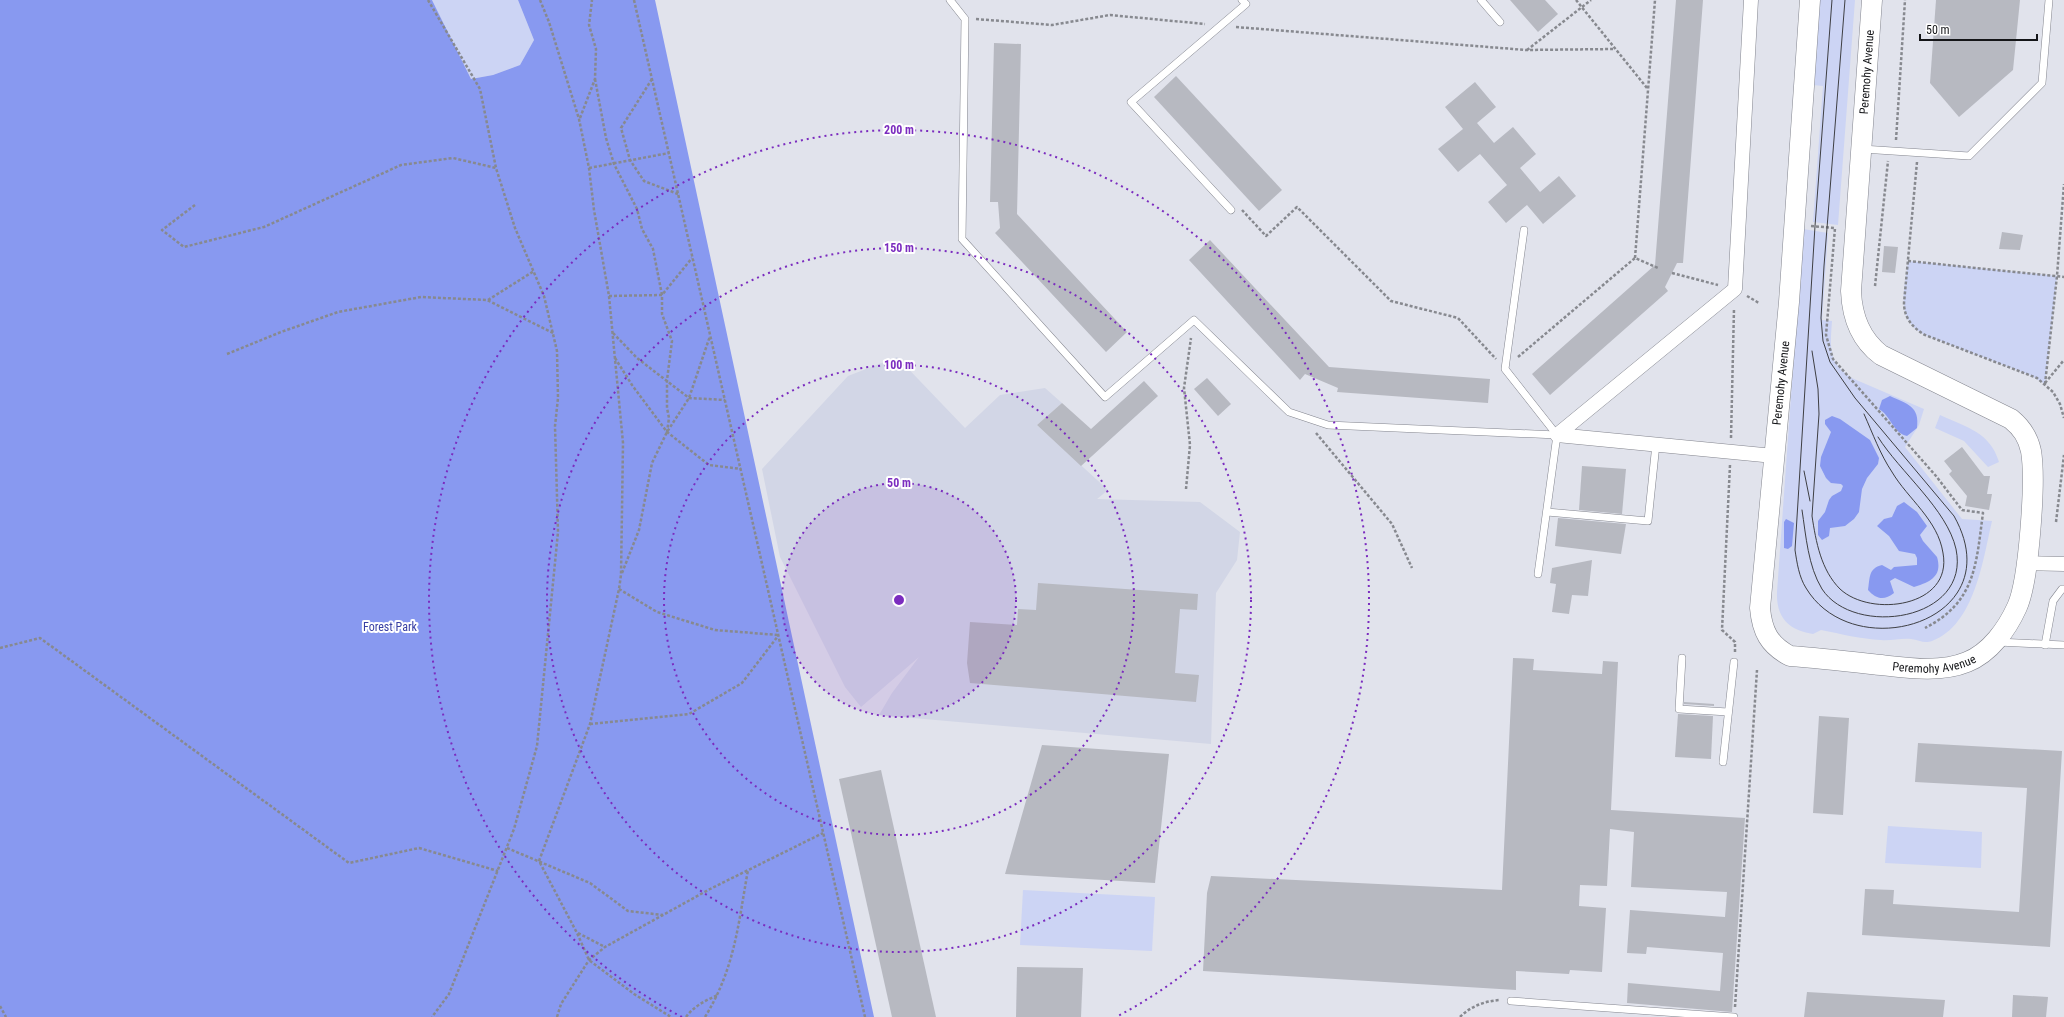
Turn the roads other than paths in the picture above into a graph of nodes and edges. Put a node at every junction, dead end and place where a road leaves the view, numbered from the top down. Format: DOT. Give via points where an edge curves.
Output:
graph roads {
  1 [pos="950,0"];
  2 [pos="1242,0"];
  3 [pos="1481,0"];
  4 [pos="1750,0"];
  5 [pos="1810,0"];
  6 [pos="1872,0"];
  7 [pos="2050,0"];
  8 [pos="1500,22"];
  9 [pos="1861,149"];
  10 [pos="1231,210"];
  11 [pos="1524,230"];
  12 [pos="1557,435"];
  13 [pos="1656,444"];
  14 [pos="1774,456"];
  15 [pos="1547,512"];
  16 [pos="2026,564"];
  17 [pos="2064,564"];
  18 [pos="1538,574"];
  19 [pos="2064,589"];
  20 [pos="1995,642"];
  21 [pos="2045,645"];
  22 [pos="2064,645"];
  23 [pos="1682,658"];
  24 [pos="1734,662"];
  25 [pos="1728,712"];
  26 [pos="1723,762"];
  27 [pos="1511,1001"];
  28 [pos="1734,1016"];
  1 -- 12 [label="lane" via="965,19 962,239 1105,397 1194,320 1289,412 1302,417 1328,425"];
  2 -- 10 [label="lane" via="1246,4 1131,102"];
  3 -- 8 [label="lane"];
  4 -- 12 [label="street" via="1735,289"];
  5 -- 14 [label="main road, Peremohy Avenue" via="1789,302"];
  6 -- 9 [label="main road, Peremohy Avenue"];
  7 -- 9 [label="lane" via="2042,83 1969,156"];
  9 -- 16 [label="main road, Peremohy Avenue" via="1851,291 1857,324 1866,340 1881,355 1998,410 2024,433 2031,451 2032,470"];
  11 -- 12 [label="lane" via="1505,369"];
  12 -- 13 [label="street"];
  12 -- 15 [label="lane"];
  13 -- 14 [label="street"];
  13 -- 15 [label="lane" via="1648,520"];
  14 -- 20 [label="main road, Peremohy Avenue" via="1760,608 1761,623 1777,649 1790,656 1938,668 1954,667 1969,661"];
  15 -- 18 [label="lane"];
  16 -- 17 [label="street"];
  16 -- 20 [label="main road, Peremohy Avenue" via="2018,606"];
  19 -- 21 [label="lane" via="2052,601"];
  20 -- 21 [label="lane"];
  21 -- 22 [label="lane"];
  23 -- 25 [label="lane" via="1679,708"];
  24 -- 25 [label="lane"];
  25 -- 26 [label="lane"];
  27 -- 28 [label="lane"];
}
